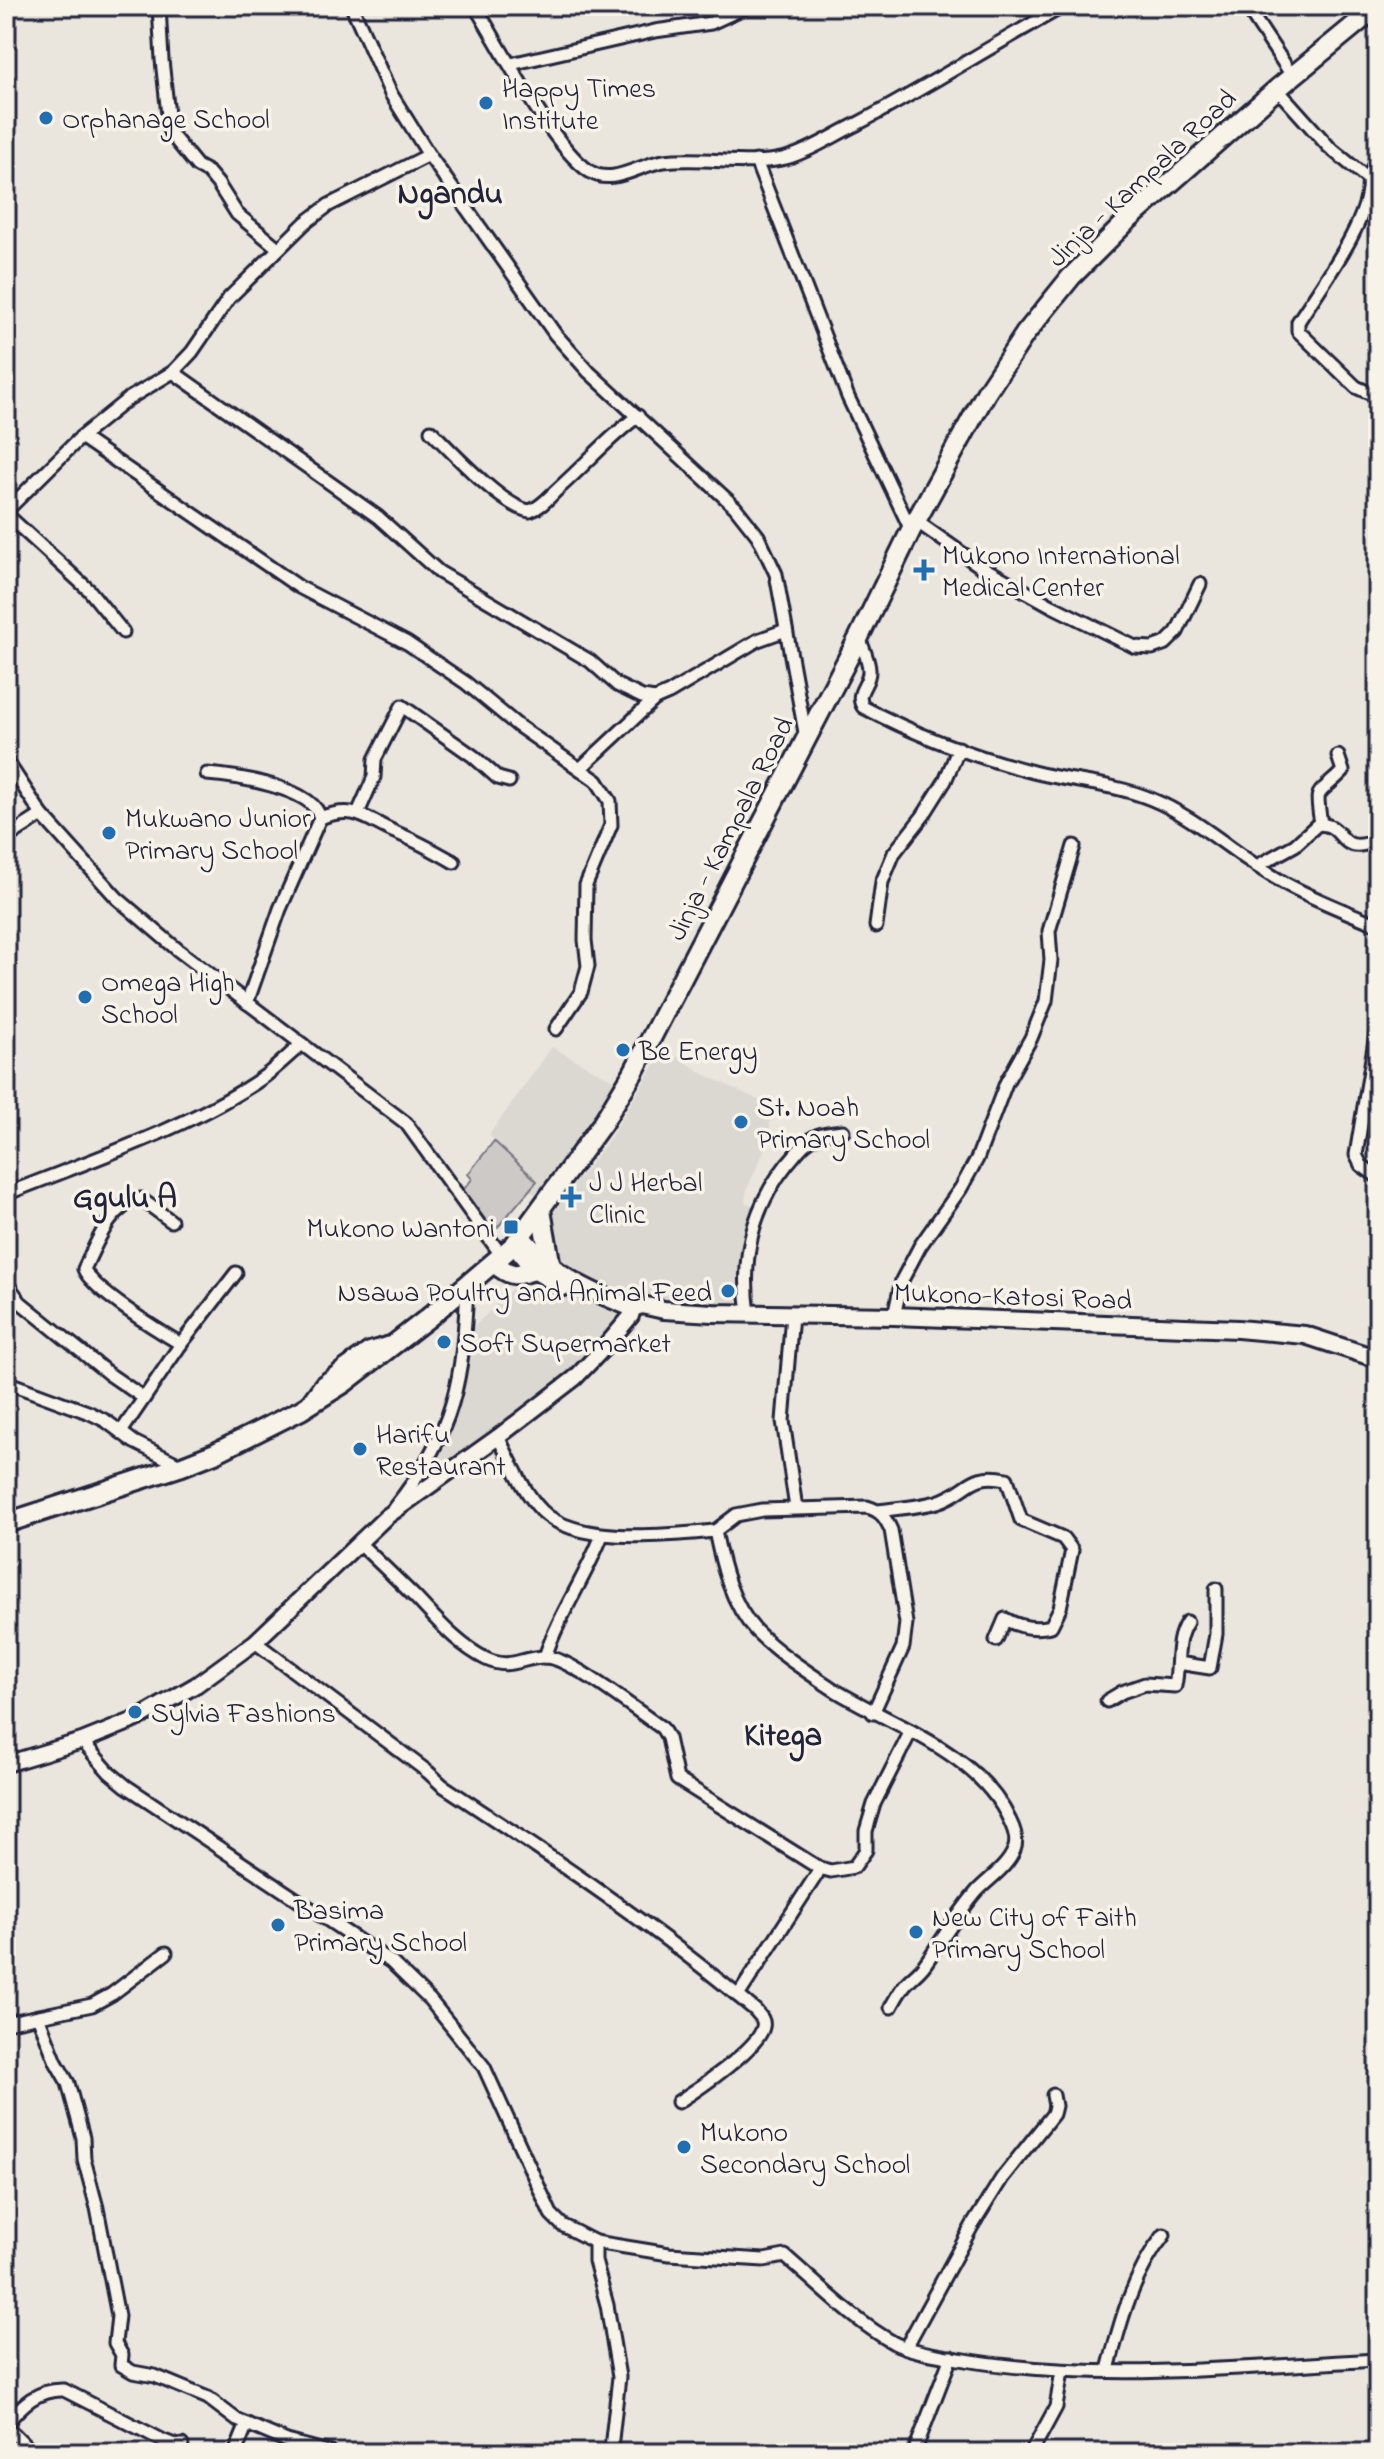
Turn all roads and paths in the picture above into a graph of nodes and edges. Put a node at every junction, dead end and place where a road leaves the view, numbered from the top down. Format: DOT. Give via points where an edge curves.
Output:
graph roads {
  1 [pos="159,6"];
  2 [pos="475,6"];
  3 [pos="748,6"];
  4 [pos="1064,6"];
  5 [pos="1246,6"];
  6 [pos="1378,6"];
  7 [pos="354,7"];
  8 [pos="511,64"];
  9 [pos="1293,77"];
  10 [pos="1277,89"];
  11 [pos="429,155"];
  12 [pos="1378,156"];
  13 [pos="756,161"];
  14 [pos="1368,179"];
  15 [pos="278,248"];
  16 [pos="173,372"];
  17 [pos="1378,397"];
  18 [pos="638,416"];
  19 [pos="431,431"];
  20 [pos="81,437"];
  21 [pos="6,512"];
  22 [pos="913,526"];
  23 [pos="1200,584"];
  24 [pos="786,630"];
  25 [pos="123,632"];
  26 [pos="859,637"];
  27 [pos="655,699"];
  28 [pos="806,739"];
  29 [pos="959,748"];
  30 [pos="1338,756"];
  31 [pos="6,760"];
  32 [pos="581,768"];
  33 [pos="207,774"];
  34 [pos="509,781"];
  35 [pos="358,813"];
  36 [pos="42,815"];
  37 [pos="320,818"];
  38 [pos="1321,824"];
  39 [pos="6,838"];
  40 [pos="1378,840"];
  41 [pos="1074,846"];
  42 [pos="454,862"];
  43 [pos="1257,866"];
  44 [pos="1378,925"];
  45 [pos="876,926"];
  46 [pos="247,1003"];
  47 [pos="1378,1022"];
  48 [pos="556,1029"];
  49 [pos="302,1044"];
  50 [pos="843,1131"];
  51 [pos="1378,1177"];
  52 [pos="6,1194"];
  53 [pos="541,1210"];
  54 [pos="171,1221"];
  55 [pos="508,1250"];
  56 [pos="542,1268"];
  57 [pos="236,1273"];
  58 [pos="6,1282"];
  59 [pos="467,1286"];
  60 [pos="635,1310"];
  61 [pos="749,1314"];
  62 [pos="792,1315"];
  63 [pos="894,1316"];
  64 [pos="181,1344"];
  65 [pos="1377,1355"];
  66 [pos="6,1382"];
  67 [pos="144,1398"];
  68 [pos="121,1432"];
  69 [pos="498,1437"];
  70 [pos="182,1466"];
  71 [pos="796,1508"];
  72 [pos="879,1511"];
  73 [pos="386,1517"];
  74 [pos="6,1523"];
  75 [pos="715,1531"];
  76 [pos="602,1535"];
  77 [pos="359,1543"];
  78 [pos="1216,1589"];
  79 [pos="1187,1622"];
  80 [pos="996,1640"];
  81 [pos="255,1642"];
  82 [pos="545,1657"];
  83 [pos="1178,1663"];
  84 [pos="1107,1701"];
  85 [pos="873,1713"];
  86 [pos="911,1731"];
  87 [pos="82,1741"];
  88 [pos="6,1764"];
  89 [pos="819,1868"];
  90 [pos="166,1953"];
  91 [pos="738,1996"];
  92 [pos="891,2007"];
  93 [pos="38,2016"];
  94 [pos="6,2023"];
  95 [pos="1053,2095"];
  96 [pos="678,2102"];
  97 [pos="1164,2235"];
  98 [pos="595,2242"];
  99 [pos="906,2347"];
  100 [pos="951,2357"];
  101 [pos="1378,2360"];
  102 [pos="1108,2370"];
  103 [pos="1062,2371"];
  104 [pos="6,2424"];
  105 [pos="247,2424"];
  106 [pos="6,2431"];
  107 [pos="182,2445"];
  108 [pos="33,2453"];
  109 [pos="235,2453"];
  110 [pos="332,2453"];
  111 [pos="613,2453"];
  112 [pos="914,2453"];
  113 [pos="1031,2453"];
  1 -- 15 [label="street" via="170,133 218,184 237,214"];
  2 -- 8 [label="street"];
  3 -- 8 [label="street" via="711,23"];
  4 -- 13 [label="street" via="806,150"];
  5 -- 9 [label="street"];
  6 -- 9 [label="highway, Jinja - Kampala Road"];
  7 -- 11 [label="street" via="391,94"];
  8 -- 13 [label="street" via="551,128 590,172 620,175 680,159"];
  9 -- 10 [label="highway, Jinja - Kampala Road"];
  10 -- 14 [label="street" via="1329,147"];
  10 -- 22 [label="highway, Jinja - Kampala Road" via="1071,277 986,393"];
  11 -- 15 [label="street" via="329,205"];
  11 -- 18 [label="street" via="555,334"];
  12 -- 14 [label="street"];
  13 -- 22 [label="street" via="848,397"];
  14 -- 17 [label="street" via="1357,228 1298,322 1298,331 1356,387"];
  15 -- 16 [label="street" via="229,298"];
  16 -- 20 [label="street"];
  16 -- 27 [label="street" via="378,517 439,572 590,661 617,685"];
  18 -- 19 [label="street" via="530,511 513,505"];
  18 -- 24 [label="street" via="735,507 758,536 776,574"];
  20 -- 21 [label="street"];
  20 -- 32 [label="street" via="277,573 407,643"];
  21 -- 25 [label="street" via="89,590"];
  22 -- 23 [label="street" via="1066,614 1135,647 1166,643 1177,632"];
  22 -- 26 [label="highway, Jinja - Kampala Road"];
  24 -- 27 [label="street" via="758,640"];
  24 -- 28 [label="street"];
  26 -- 28 [label="highway, Jinja - Kampala Road"];
  26 -- 29 [label="street" via="869,671 860,693 863,707"];
  27 -- 32 [label="street"];
  28 -- 53 [label="highway, Jinja - Kampala Road" via="633,1073"];
  29 -- 43 [label="street" via="1036,773 1120,788 1154,800"];
  29 -- 45 [label="street" via="945,781 894,853 882,882"];
  30 -- 38 [label="street" via="1343,771 1315,799"];
  31 -- 36 [label="street"];
  32 -- 48 [label="street" via="610,801 611,825 586,885 588,966 581,992"];
  33 -- 37 [label="street" via="274,786 308,802"];
  34 -- 35 [label="street" via="402,706 375,759 374,777"];
  35 -- 37 [label="street"];
  35 -- 42 [label="street"];
  36 -- 39 [label="street"];
  36 -- 46 [label="street" via="117,898"];
  37 -- 46 [label="street"];
  38 -- 40 [label="street" via="1354,846"];
  38 -- 43 [label="street"];
  41 -- 63 [label="street" via="1049,931 1046,1001 977,1159 902,1280"];
  43 -- 44 [label="street"];
  46 -- 49 [label="street"];
  47 -- 51 [label="street" via="1356,1155"];
  49 -- 52 [label="street" via="266,1075 189,1119"];
  49 -- 55 [label="street" via="406,1123 446,1182"];
  50 -- 61 [label="street" via="804,1144 766,1195 746,1259"];
  53 -- 55 [label="highway, Jinja - Kampala Road"];
  53 -- 56 [label="highway"];
  54 -- 64 [label="street" via="141,1199 134,1200 112,1217 84,1269 109,1296"];
  55 -- 56 [label="main road, Mukono-Katosi Road"];
  55 -- 56 [label="highway" via="508,1274"];
  55 -- 59 [label="highway, Jinja - Kampala Road"];
  56 -- 60 [label="main road, Mukono-Katosi Road" via="589,1301 609,1310"];
  57 -- 64 [label="street"];
  58 -- 67 [label="street" via="20,1302"];
  59 -- 70 [label="highway, Jinja - Kampala Road" via="344,1383 301,1410"];
  59 -- 73 [label="street" via="464,1350 447,1419 428,1461"];
  60 -- 61 [label="main road, Mukono-Katosi Road"];
  60 -- 69 [label="street" via="575,1378"];
  61 -- 62 [label="main road, Mukono-Katosi Road"];
  62 -- 63 [label="main road, Mukono-Katosi Road"];
  62 -- 71 [label="street" via="783,1421"];
  63 -- 65 [label="main road, Mukono-Katosi Road" via="1271,1332 1305,1335"];
  64 -- 67 [label="street"];
  66 -- 68 [label="street" via="90,1413"];
  67 -- 68 [label="street"];
  68 -- 70 [label="street"];
  69 -- 73 [label="street"];
  69 -- 76 [label="street" via="541,1511 552,1520"];
  70 -- 74 [label="highway, Jinja - Kampala Road"];
  71 -- 72 [label="street"];
  71 -- 75 [label="street" via="736,1515"];
  72 -- 80 [label="street" via="955,1496 975,1478 990,1475 1007,1479 1021,1520 1063,1538 1072,1550 1051,1626 1038,1629 1005,1619"];
  72 -- 85 [label="street" via="891,1530 906,1623 903,1647"];
  73 -- 77 [label="street"];
  75 -- 76 [label="street"];
  75 -- 85 [label="street" via="735,1599 753,1627 779,1653"];
  76 -- 82 [label="street"];
  77 -- 81 [label="street"];
  77 -- 82 [label="street" via="460,1643 482,1657 512,1664"];
  78 -- 83 [label="street" via="1210,1668"];
  79 -- 83 [label="street"];
  81 -- 87 [label="street" via="137,1719"];
  81 -- 91 [label="street" via="442,1785 558,1861"];
  82 -- 89 [label="street" via="584,1674 662,1728 677,1779"];
  83 -- 84 [label="street" via="1175,1686 1145,1684"];
  85 -- 86 [label="street"];
  86 -- 89 [label="street" via="874,1804 866,1850 854,1867"];
  86 -- 92 [label="street" via="964,1764 990,1788 1016,1838 1005,1864 978,1890"];
  87 -- 88 [label="street"];
  87 -- 98 [label="street" via="126,1786 391,1962 425,1994 489,2075 555,2220"];
  89 -- 91 [label="street"];
  90 -- 93 [label="street" via="92,2005"];
  91 -- 96 [label="street" via="763,2019 763,2027 723,2071"];
  93 -- 94 [label="street"];
  93 -- 105 [label="street" via="68,2083 83,2138 118,2316 115,2343 121,2365 208,2398"];
  95 -- 99 [label="street" via="1053,2114 1002,2178"];
  97 -- 102 [label="street" via="1130,2291"];
  98 -- 99 [label="street" via="669,2254 764,2260 785,2256 855,2317"];
  98 -- 111 [label="street" via="619,2377"];
  99 -- 100 [label="street"];
  100 -- 103 [label="street"];
  100 -- 112 [label="street"];
  101 -- 102 [label="street"];
  102 -- 103 [label="street"];
  103 -- 113 [label="street" via="1056,2407"];
  104 -- 107 [label="street" via="21,2405 46,2389 64,2390"];
  105 -- 109 [label="street"];
  105 -- 110 [label="street"];
  106 -- 108 [label="street"];
}
